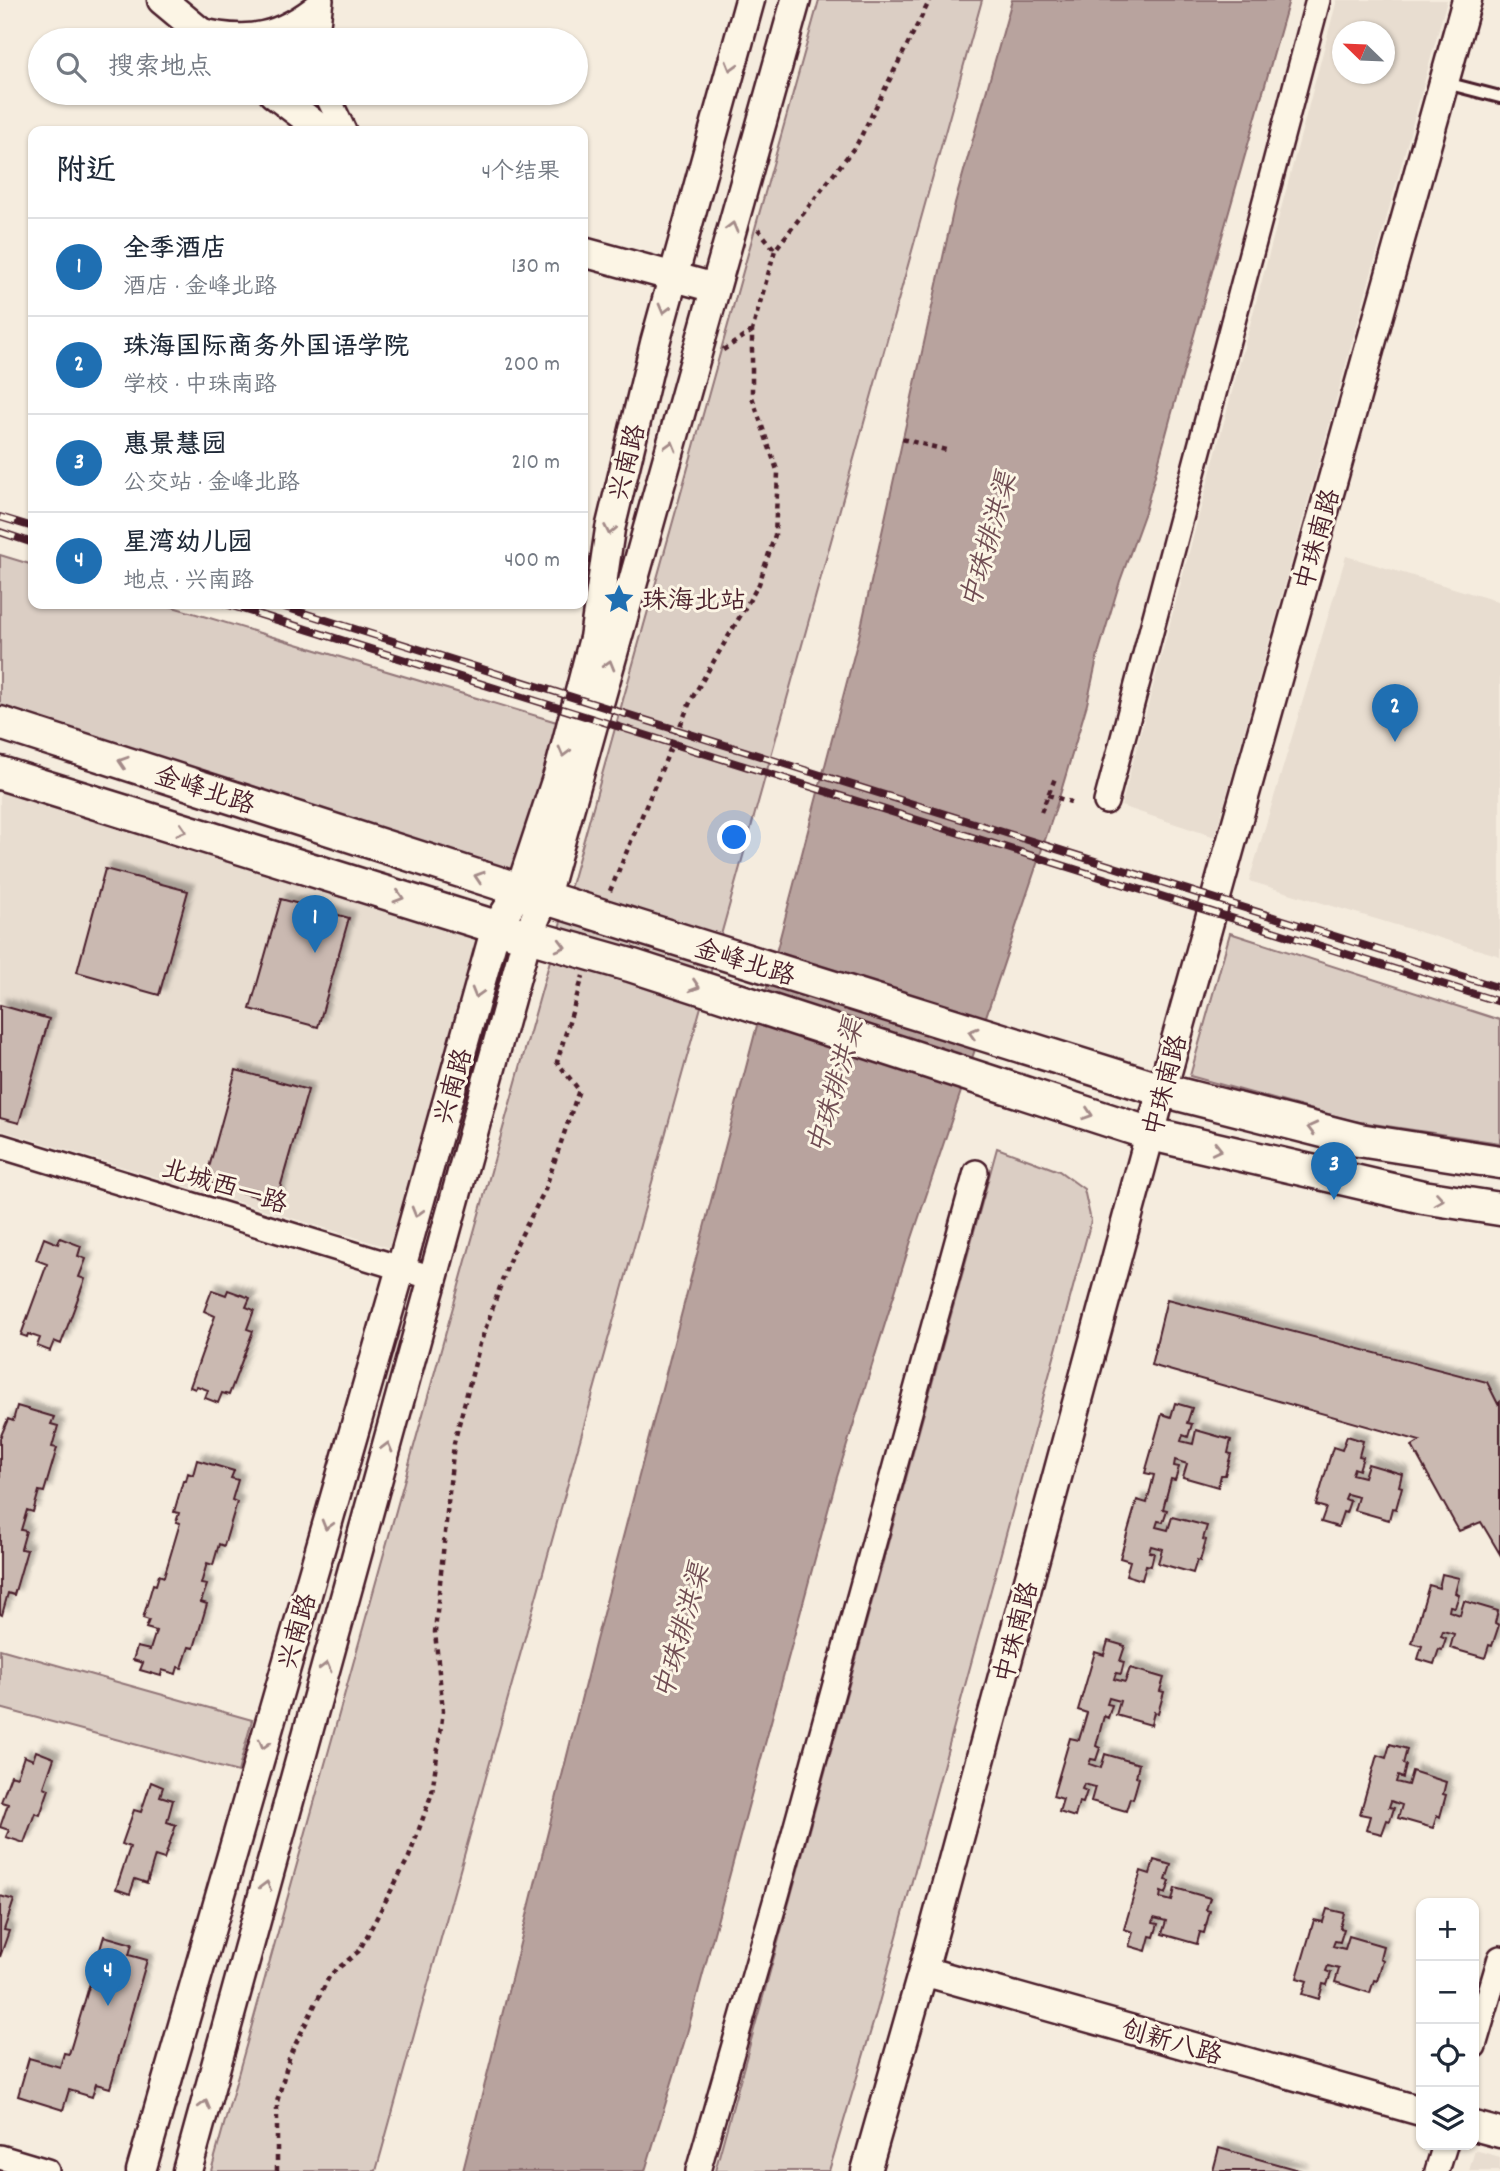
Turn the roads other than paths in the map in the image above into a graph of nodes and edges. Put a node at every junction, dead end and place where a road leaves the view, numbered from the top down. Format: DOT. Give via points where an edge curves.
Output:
graph roads {
  1 [pos="162,0"];
  2 [pos="750,0"];
  3 [pos="796,0"];
  4 [pos="1318,0"];
  5 [pos="1467,0"];
  6 [pos="321,1"];
  7 [pos="196,28"];
  8 [pos="282,28"];
  9 [pos="318,28"];
  10 [pos="1444,83"];
  11 [pos="1500,97"];
  12 [pos="289,105"];
  13 [pos="332,105"];
  14 [pos="316,126"];
  15 [pos="342,126"];
  16 [pos="588,253"];
  17 [pos="672,276"];
  18 [pos="715,288"];
  19 [pos="0,723"];
  20 [pos="0,773"];
  21 [pos="1106,802"];
  22 [pos="533,893"];
  23 [pos="496,928"];
  24 [pos="527,937"];
  25 [pos="1162,1090"];
  26 [pos="1151,1134"];
  27 [pos="0,1146"];
  28 [pos="1500,1162"];
  29 [pos="976,1172"];
  30 [pos="1500,1209"];
  31 [pos="401,1268"];
  32 [pos="433,1278"];
  33 [pos="1500,1958"];
  34 [pos="923,1971"];
  35 [pos="1479,2029"];
  36 [pos="1416,2110"];
  37 [pos="1479,2127"];
  38 [pos="1500,2133"];
  39 [pos="1443,2150"];
  40 [pos="0,2157"];
  41 [pos="47,2171"];
  42 [pos="141,2171"];
  43 [pos="187,2171"];
  44 [pos="698,2171"];
  45 [pos="866,2171"];
  46 [pos="1437,2171"];
  1 -- 7 [label="street"];
  2 -- 17 [label="street, 兴南路, one-way"];
  18 -- 3 [label="street, 兴南路, one-way"];
  4 -- 21 [label="street"];
  5 -- 10 [label="street, 中珠南路"];
  6 -- 8 [label="street" via="300,20"];
  6 -- 9 [label="street"];
  10 -- 11 [label="lane"];
  10 -- 25 [label="street, 中珠南路"];
  12 -- 14 [label="street"];
  13 -- 15 [label="street"];
  16 -- 17 [label="street"];
  17 -- 18 [label="street"];
  17 -- 22 [label="street, 兴南路, one-way" via="610,529 594,638 558,772"];
  22 -- 18 [label="street, 兴南路, one-way"];
  22 -- 19 [label="main road, 金峰北路, one-way"];
  20 -- 23 [label="main road, 金峰北路, one-way"];
  22 -- 23 [label="street, 兴南路"];
  22 -- 24 [label="street, 兴南路"];
  25 -- 22 [label="main road, 金峰北路, one-way"];
  23 -- 24 [label="main road, 金峰北路"];
  23 -- 31 [label="street, 兴南路, one-way"];
  24 -- 26 [label="main road, 金峰北路, one-way" via="630,965"];
  24 -- 32 [label="street, 兴南路"];
  25 -- 26 [label="street, 中珠南路"];
  28 -- 25 [label="main road, 金峰北路, one-way" via="1359,1140"];
  26 -- 30 [label="main road, 金峰北路, one-way" via="1423,1197"];
  26 -- 34 [label="street, 中珠南路"];
  27 -- 31 [label="street, 北城西一路"];
  29 -- 44 [label="street"];
  31 -- 32 [label="street, 北城西一路"];
  31 -- 42 [label="street, 兴南路, one-way"];
  43 -- 32 [label="street, 兴南路, one-way"];
  33 -- 35 [label="street"];
  34 -- 36 [label="street, 创新八路"];
  34 -- 45 [label="street, 中珠南路"];
  37 -- 38 [label="street"];
  39 -- 46 [label="street"];
  40 -- 41 [label="street"];
}
